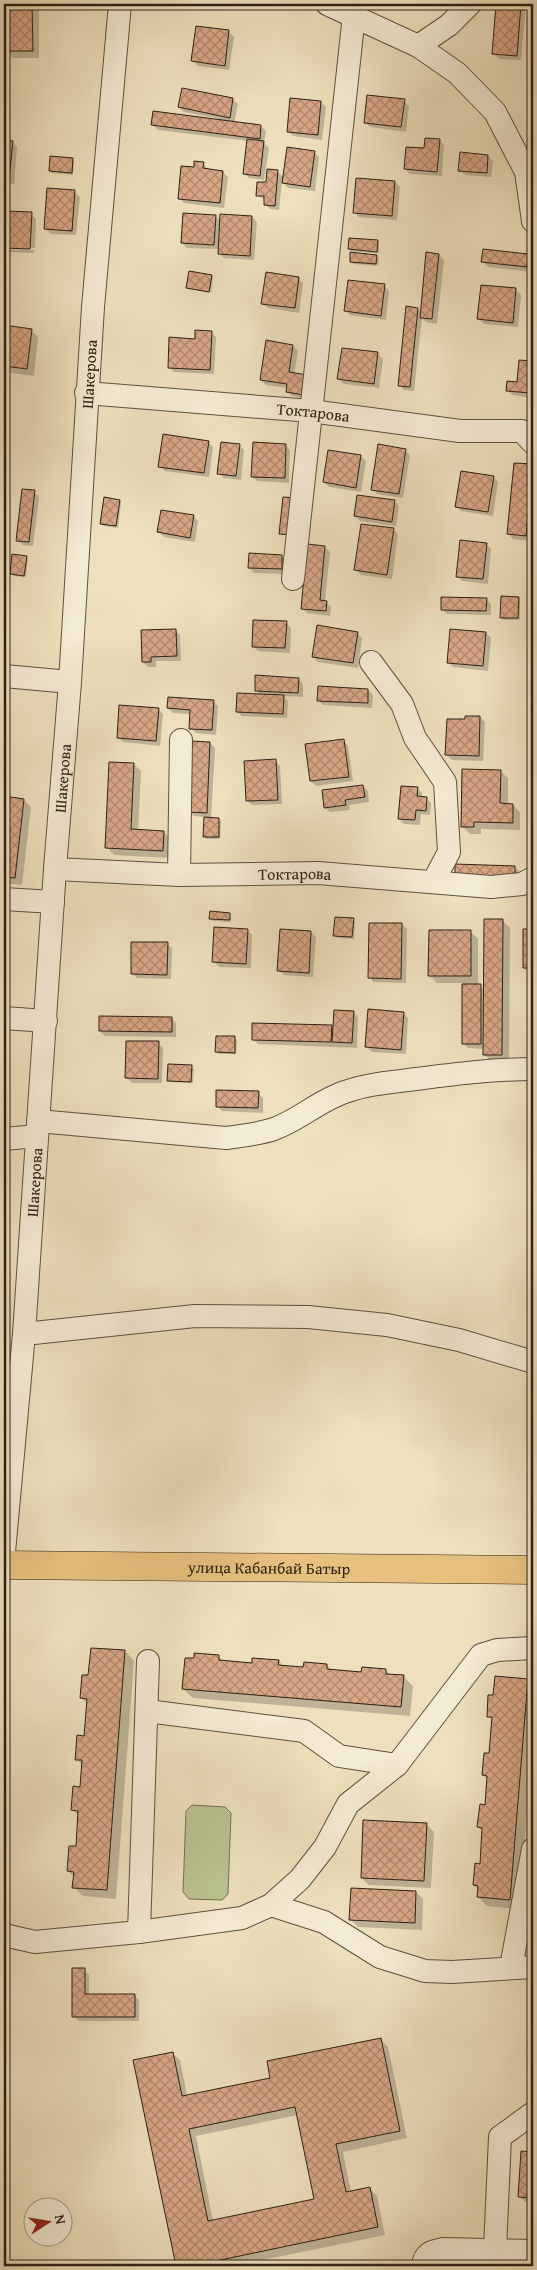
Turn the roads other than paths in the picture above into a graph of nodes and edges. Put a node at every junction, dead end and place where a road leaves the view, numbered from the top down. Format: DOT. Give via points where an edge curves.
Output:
graph roads {
  1 [pos="120,4"];
  2 [pos="327,4"];
  3 [pos="470,4"];
  4 [pos="354,15"];
  5 [pos="418,46"];
  6 [pos="533,221"];
  7 [pos="86,393"];
  8 [pos="311,411"];
  9 [pos="530,435"];
  10 [pos="293,579"];
  11 [pos="371,662"];
  12 [pos="4,676"];
  13 [pos="70,682"];
  14 [pos="181,740"];
  15 [pos="55,868"];
  16 [pos="179,875"];
  17 [pos="533,878"];
  18 [pos="432,882"];
  19 [pos="4,899"];
  20 [pos="53,902"];
  21 [pos="4,1018"];
  22 [pos="46,1021"];
  23 [pos="533,1069"];
  24 [pos="38,1129"];
  25 [pos="4,1139"];
  26 [pos="24,1334"];
  27 [pos="533,1362"];
  28 [pos="4,1552"];
  29 [pos="4,1565"];
  30 [pos="533,1570"];
  31 [pos="533,1648"];
  32 [pos="148,1661"];
  33 [pos="146,1711"];
  34 [pos="397,1765"];
  35 [pos="533,1848"];
  36 [pos="533,1853"];
  37 [pos="271,1905"];
  38 [pos="138,1932"];
  39 [pos="4,1935"];
  40 [pos="511,1967"];
  41 [pos="533,1967"];
  42 [pos="533,2114"];
  43 [pos="496,2250"];
  44 [pos="533,2251"];
  45 [pos="423,2266"];
  1 -- 7 [label="street, Шакерова"];
  2 -- 4 [label="street"];
  3 -- 5 [label="street"];
  4 -- 5 [label="street"];
  4 -- 8 [label="street"];
  5 -- 6 [label="street" via="457,73 495,112 526,172"];
  7 -- 8 [label="street, Токтарова"];
  7 -- 13 [label="street, Шакерова"];
  8 -- 9 [label="street, Токтарова" via="460,431"];
  8 -- 10 [label="street"];
  11 -- 18 [label="street" via="402,704 415,738 445,782 449,852"];
  12 -- 13 [label="street"];
  13 -- 15 [label="street, Шакерова"];
  14 -- 16 [label="street"];
  15 -- 16 [label="street, Токтарова"];
  15 -- 20 [label="street, Шакерова"];
  16 -- 18 [label="street, Токтарова" via="318,873"];
  17 -- 18 [label="street, Токтарова" via="522,884 491,887"];
  19 -- 20 [label="street"];
  20 -- 22 [label="street, Шакерова"];
  21 -- 22 [label="street"];
  22 -- 24 [label="street, Шакерова"];
  23 -- 24 [label="street" via="435,1076 347,1091 276,1128 254,1135 226,1138"];
  24 -- 25 [label="street"];
  24 -- 26 [label="street, Шакерова"];
  26 -- 27 [label="street" via="195,1316 308,1317 388,1325 459,1340"];
  26 -- 28 [label="street, Шакерова"];
  29 -- 30 [label="main road, улица Кабанбай Батыр"];
  31 -- 34 [label="street" via="497,1650 481,1655"];
  32 -- 33 [label="street"];
  33 -- 34 [label="street" via="304,1731 339,1756"];
  33 -- 38 [label="street"];
  34 -- 37 [label="street" via="348,1804 325,1847 300,1879"];
  35 -- 36 [label="street"];
  36 -- 40 [label="street"];
  37 -- 38 [label="street" via="242,1918"];
  37 -- 40 [label="street" via="324,1922 380,1957 425,1971"];
  38 -- 39 [label="street" via="35,1942"];
  40 -- 41 [label="street"];
  42 -- 43 [label="street" via="500,2136"];
  43 -- 44 [label="street"];
  43 -- 45 [label="street" via="443,2249 430,2252 423,2259"];
}
